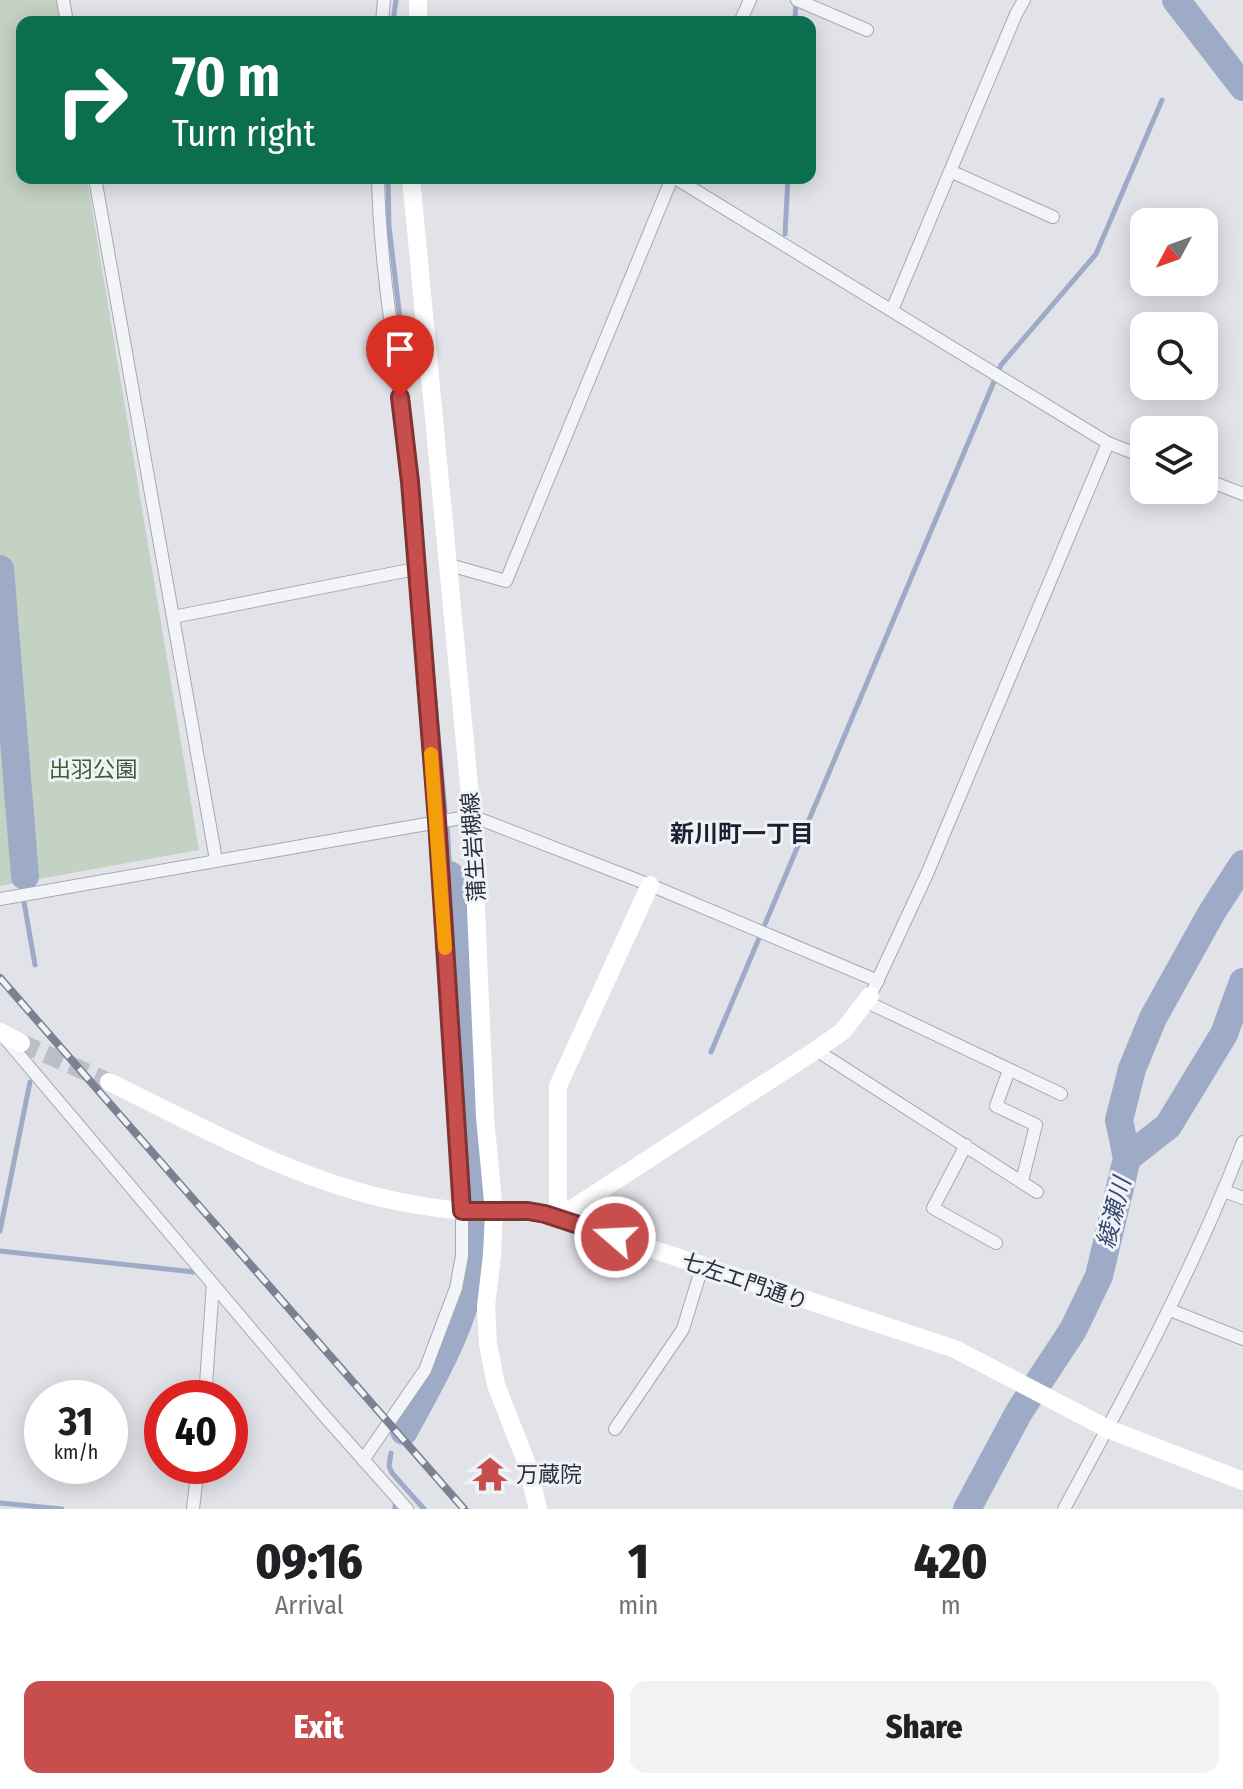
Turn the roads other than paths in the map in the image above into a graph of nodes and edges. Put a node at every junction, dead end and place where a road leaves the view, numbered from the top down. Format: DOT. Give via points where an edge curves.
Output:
graph roads {
  1 [pos="797,0"];
  2 [pos="1024,0"];
  3 [pos="867,30"];
  4 [pos="950,171"];
  5 [pos="96,184"];
  6 [pos="378,184"];
  7 [pos="412,184"];
  8 [pos="671,184"];
  9 [pos="683,184"];
  10 [pos="1053,217"];
  11 [pos="892,310"];
  12 [pos="1108,443"];
  13 [pos="1130,452"];
  14 [pos="1218,484"];
  15 [pos="1243,494"];
  16 [pos="446,564"];
  17 [pos="415,569"];
  18 [pos="173,617"];
  19 [pos="472,816"];
  20 [pos="437,820"];
  21 [pos="216,860"];
  22 [pos="650,885"];
  23 [pos="0,899"];
  24 [pos="872,993"];
  25 [pos="0,1032"];
  26 [pos="21,1043"];
  27 [pos="816,1050"];
  28 [pos="1009,1070"];
  29 [pos="109,1082"];
  30 [pos="1061,1094"];
  31 [pos="1243,1142"];
  32 [pos="966,1145"];
  33 [pos="1022,1181"];
  34 [pos="1224,1191"];
  35 [pos="1037,1192"];
  36 [pos="1243,1198"];
  37 [pos="462,1211"];
  38 [pos="494,1212"];
  39 [pos="558,1218"];
  40 [pos="996,1243"];
  41 [pos="702,1267"];
  42 [pos="213,1284"];
  43 [pos="1170,1310"];
  44 [pos="1243,1339"];
  45 [pos="206,1380"];
  46 [pos="1101,1425"];
  47 [pos="615,1429"];
  48 [pos="363,1460"];
  49 [pos="1243,1481"];
  50 [pos="196,1484"];
  51 [pos="193,1509"];
  52 [pos="407,1509"];
  53 [pos="538,1509"];
  54 [pos="1064,1509"];
  1 -- 3 [label="street"];
  2 -- 4 [label="street"];
  4 -- 10 [label="street"];
  4 -- 11 [label="street"];
  5 -- 18 [label="street"];
  6 -- 17 [label="street"];
  7 -- 16 [label="street, 蒲生岩槻線"];
  8 -- 16 [label="street" via="506,581"];
  9 -- 11 [label="street"];
  11 -- 12 [label="street"];
  12 -- 13 [label="street"];
  12 -- 24 [label="street"];
  14 -- 15 [label="street"];
  16 -- 19 [label="street, 蒲生岩槻線"];
  17 -- 18 [label="street"];
  17 -- 20 [label="street"];
  18 -- 21 [label="street"];
  19 -- 20 [label="street"];
  19 -- 22 [label="street"];
  19 -- 38 [label="street, 蒲生岩槻線"];
  20 -- 21 [label="street"];
  20 -- 37 [label="street"];
  21 -- 23 [label="street"];
  22 -- 24 [label="street"];
  22 -- 39 [label="street" via="558,1086"];
  24 -- 27 [label="street" via="843,1031"];
  24 -- 28 [label="street"];
  25 -- 26 [label="street"];
  25 -- 42 [label="street"];
  27 -- 32 [label="street"];
  27 -- 39 [label="street"];
  28 -- 30 [label="street"];
  28 -- 33 [label="street" via="996,1106 1036,1125"];
  29 -- 37 [label="street, 七左エ門通り" via="298,1171 384,1198"];
  31 -- 34 [label="street"];
  32 -- 33 [label="street"];
  32 -- 40 [label="street" via="933,1208"];
  33 -- 35 [label="street"];
  34 -- 36 [label="street"];
  34 -- 43 [label="street"];
  37 -- 38 [label="street, 七左エ門通り"];
  37 -- 48 [label="street" via="456,1288 425,1370"];
  38 -- 39 [label="street, 七左エ門通り" via="528,1211"];
  38 -- 53 [label="street, 蒲生岩槻線" via="488,1344 496,1385 527,1464"];
  39 -- 41 [label="street, 七左エ門通り"];
  41 -- 46 [label="street, 七左エ門通り" via="955,1349"];
  41 -- 47 [label="street" via="683,1329"];
  42 -- 45 [label="street"];
  42 -- 48 [label="street"];
  43 -- 44 [label="street"];
  43 -- 46 [label="street"];
  46 -- 49 [label="street, 七左エ門通り"];
  46 -- 54 [label="street"];
  48 -- 52 [label="street"];
  50 -- 51 [label="street"];
}
